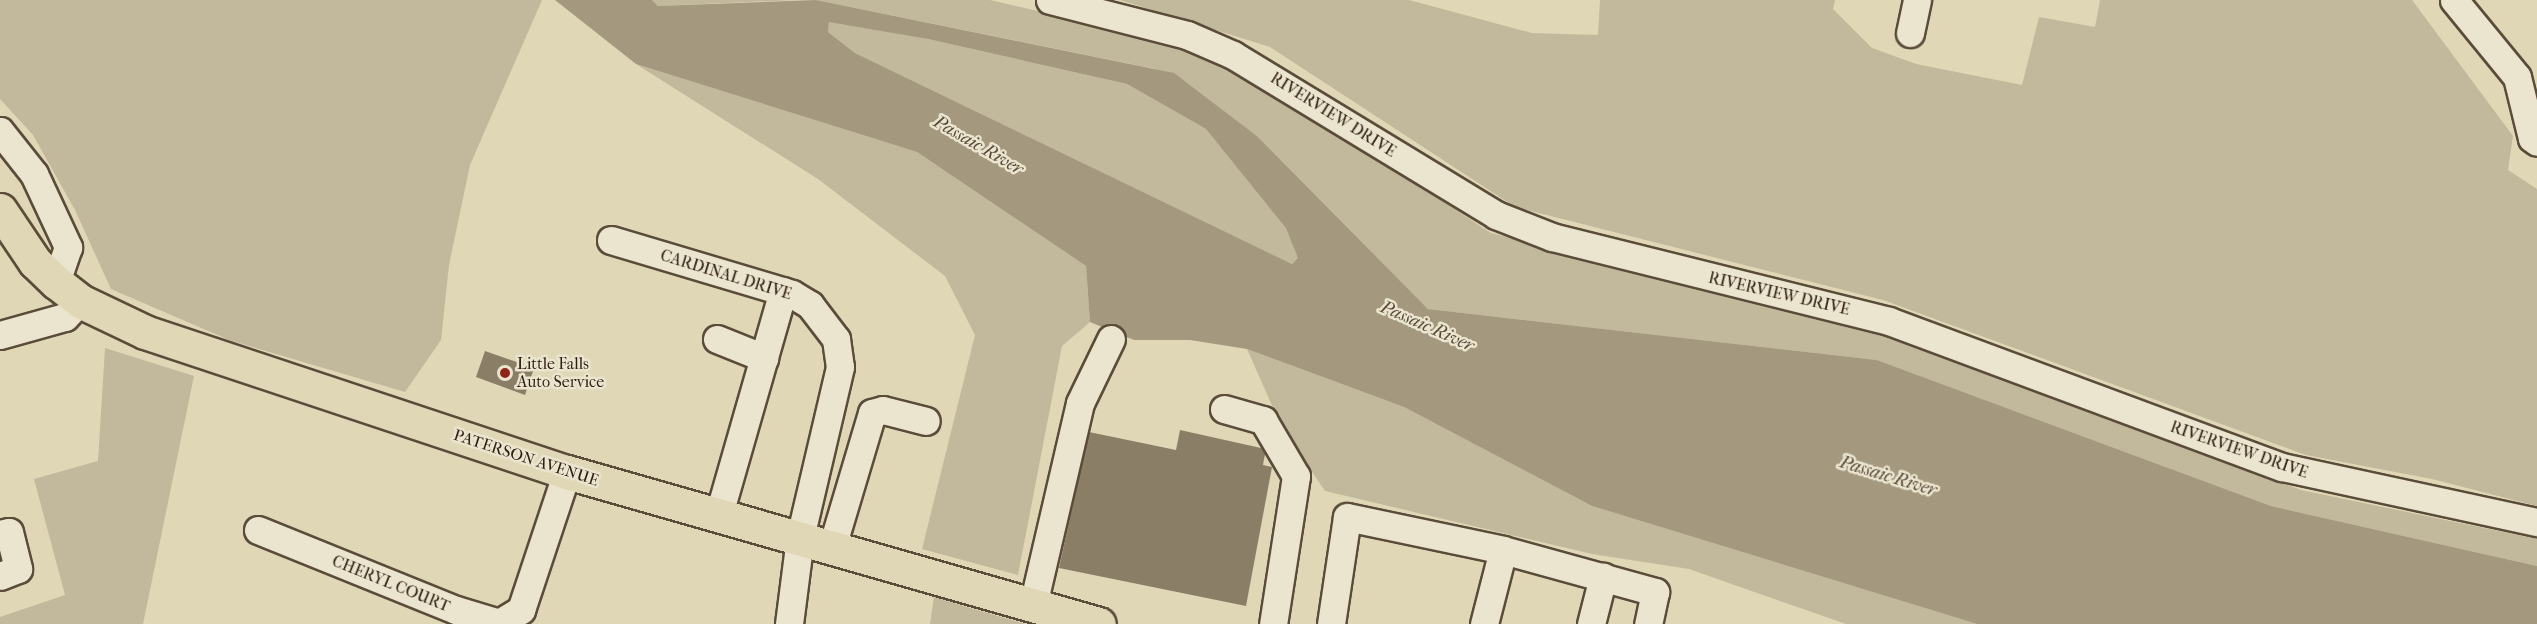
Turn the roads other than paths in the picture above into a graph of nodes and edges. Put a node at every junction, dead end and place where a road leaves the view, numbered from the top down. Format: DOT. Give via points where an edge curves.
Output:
graph roads {
  1 [pos="1050,0"];
  2 [pos="1917,0"];
  3 [pos="2454,0"];
  4 [pos="1910,33"];
  5 [pos="2527,82"];
  6 [pos="0,131"];
  7 [pos="2537,142"];
  8 [pos="0,210"];
  9 [pos="611,240"];
  10 [pos="68,291"];
  11 [pos="783,291"];
  12 [pos="0,335"];
  13 [pos="717,339"];
  14 [pos="1111,339"];
  15 [pos="764,357"];
  16 [pos="1224,409"];
  17 [pos="926,421"];
  18 [pos="567,472"];
  19 [pos="719,514"];
  20 [pos="2537,522"];
  21 [pos="258,530"];
  22 [pos="0,534"];
  23 [pos="800,538"];
  24 [pos="832,547"];
  25 [pos="1503,549"];
  26 [pos="0,576"];
  27 [pos="1603,577"];
  28 [pos="1032,606"];
  29 [pos="789,624"];
  30 [pos="1099,624"];
  31 [pos="1273,624"];
  32 [pos="1331,624"];
  33 [pos="1484,624"];
  34 [pos="1591,624"];
  35 [pos="1648,624"];
  1 -- 20 [label="street, RIVERVIEW DRIVE" via="1187,35 1233,55 1496,215 1552,237 1889,321 2283,467"];
  2 -- 4 [label="street"];
  3 -- 5 [label="street"];
  5 -- 7 [label="street" via="2532,138"];
  6 -- 10 [label="street" via="34,174 68,246"];
  8 -- 10 [label="main road, PATERSON AVENUE" via="35,262"];
  9 -- 11 [label="street, CARDINAL DRIVE"];
  10 -- 12 [label="street" via="65,317"];
  10 -- 18 [label="main road, PATERSON AVENUE" via="145,332"];
  11 -- 15 [label="street"];
  11 -- 23 [label="street, CARDINAL DRIVE" via="810,305 822,318 836,339 840,367"];
  13 -- 15 [label="street"];
  14 -- 28 [label="street" via="1080,403"];
  15 -- 19 [label="street"];
  16 -- 31 [label="street" via="1263,420 1296,476"];
  17 -- 24 [label="street" via="884,410 872,413"];
  18 -- 19 [label="main road, PATERSON AVENUE"];
  18 -- 21 [label="street, CHERYL COURT" via="521,610 498,623 456,610"];
  19 -- 23 [label="main road, PATERSON AVENUE"];
  22 -- 26 [label="street" via="9,532 18,570"];
  23 -- 24 [label="main road, PATERSON AVENUE"];
  23 -- 29 [label="street, CARDINAL DRIVE"];
  24 -- 28 [label="main road, PATERSON AVENUE"];
  25 -- 27 [label="street"];
  25 -- 32 [label="street" via="1347,517"];
  25 -- 33 [label="street"];
  27 -- 34 [label="street"];
  27 -- 35 [label="street" via="1655,592"];
  28 -- 30 [label="main road, PATERSON AVENUE"];
}
